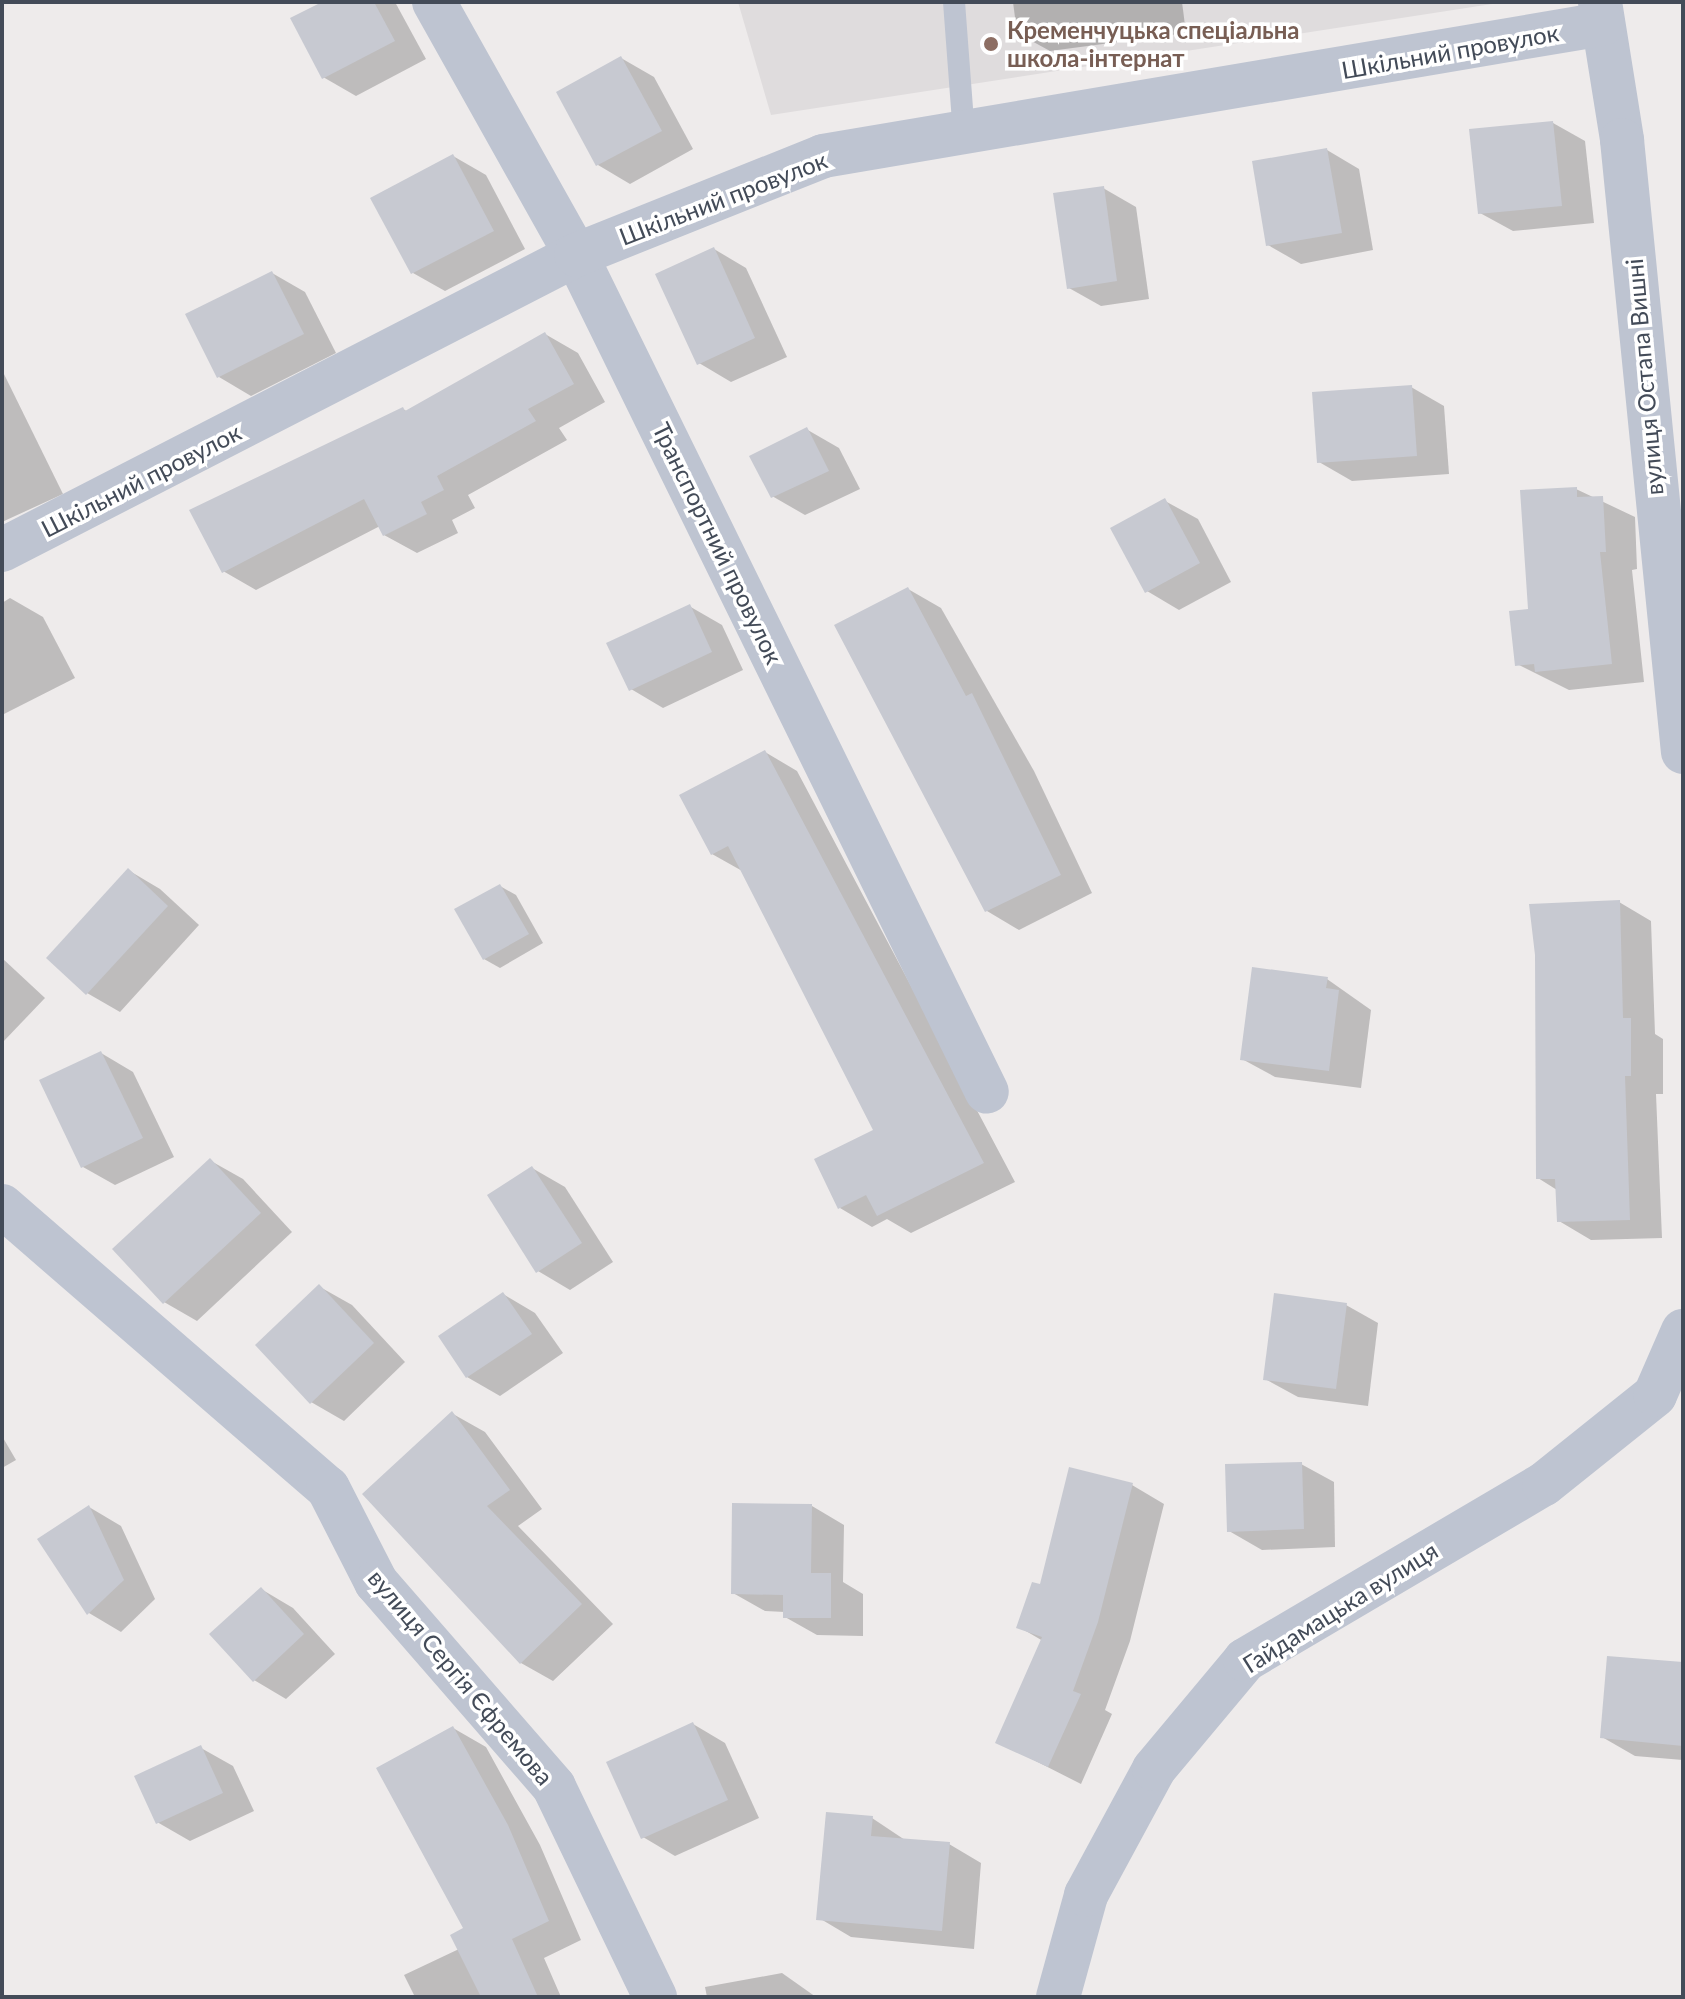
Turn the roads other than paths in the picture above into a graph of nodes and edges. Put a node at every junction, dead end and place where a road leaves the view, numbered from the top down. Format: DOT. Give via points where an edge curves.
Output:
graph roads {
  1 [pos="434,2"];
  2 [pos="954,2"];
  3 [pos="1602,13"];
  4 [pos="964,135"];
  5 [pos="576,255"];
  6 [pos="2,550"];
  7 [pos="1683,752"];
  8 [pos="987,1092"];
  9 [pos="2,1206"];
  10 [pos="1683,1331"];
  11 [pos="655,1997"];
  12 [pos="1058,1997"];
  1 -- 5 [label="street, Транспортний провулок"];
  2 -- 4 [label="lane"];
  3 -- 4 [label="street, Шкільний провулок"];
  3 -- 7 [label="street, вулиця Остапа Вишні" via="1622,140"];
  4 -- 5 [label="street, Шкільний провулок" via="823,156"];
  5 -- 6 [label="street, Шкільний провулок"];
  5 -- 8 [label="street, Транспортний провулок"];
  9 -- 11 [label="street, вулиця Сергія Єфремова" via="328,1488 376,1582 554,1787"];
  10 -- 12 [label="street, Гайдамацька вулиця" via="1655,1395 1544,1484 1245,1660 1154,1769 1086,1895"];
}
